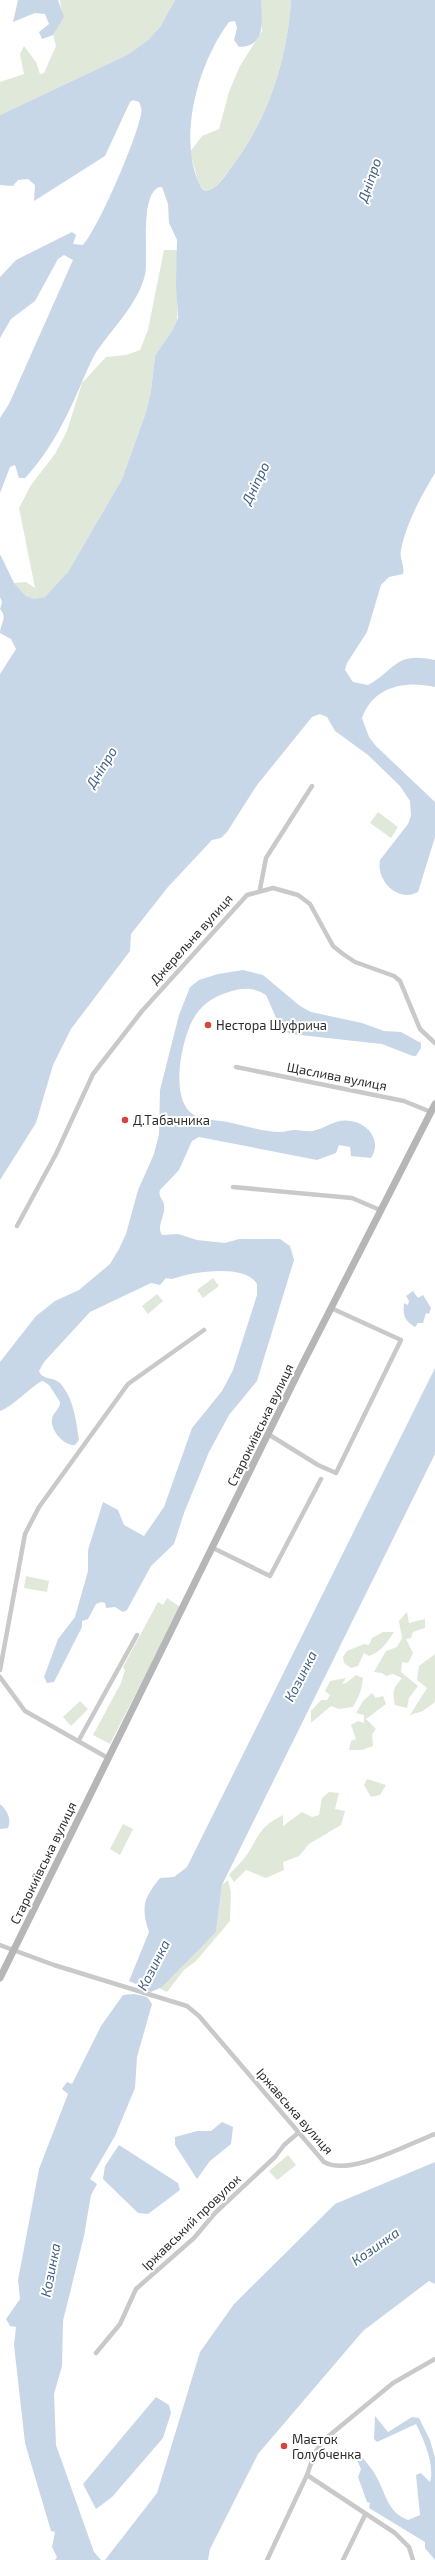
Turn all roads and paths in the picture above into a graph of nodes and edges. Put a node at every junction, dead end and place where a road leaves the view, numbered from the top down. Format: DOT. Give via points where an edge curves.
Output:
graph roads {
  1 [pos="312,786"];
  2 [pos="260,890"];
  3 [pos="435,1043"];
  4 [pos="236,1067"];
  5 [pos="435,1104"];
  6 [pos="431,1112"];
  7 [pos="233,1187"];
  8 [pos="380,1210"];
  9 [pos="17,1226"];
  10 [pos="331,1308"];
  11 [pos="204,1330"];
  12 [pos="268,1434"];
  13 [pos="321,1479"];
  14 [pos="213,1548"];
  15 [pos="138,1635"];
  16 [pos="0,1670"];
  17 [pos="0,1677"];
  18 [pos="79,1740"];
  19 [pos="108,1758"];
  20 [pos="0,1945"];
  21 [pos="14,1950"];
  22 [pos="0,1978"];
  23 [pos="298,2133"];
  24 [pos="435,2134"];
  25 [pos="96,2353"];
  26 [pos="435,2360"];
  27 [pos="307,2475"];
  28 [pos="365,2515"];
  29 [pos="267,2560"];
  30 [pos="343,2560"];
  31 [pos="413,2560"];
  1 -- 2 [label="street" via="266,858"];
  2 -- 3 [label="street, Джерельна вулиця" via="273,888 298,895 310,904 333,946 342,954 355,962 394,976 400,982 420,1029"];
  2 -- 9 [label="street, Джерельна вулиця" via="247,895 176,972 93,1074 56,1154"];
  4 -- 6 [label="street, Щаслива вулиця" via="404,1101"];
  5 -- 6 [label="street, Старокиївська вулиця"];
  6 -- 8 [label="street, Старокиївська вулиця"];
  7 -- 8 [label="street" via="352,1198"];
  8 -- 10 [label="street, Старокиївська вулиця"];
  10 -- 12 [label="street, Старокиївська вулиця"];
  10 -- 12 [label="street" via="401,1340 351,1447 336,1473 318,1465"];
  11 -- 16 [label="street" via="128,1384 39,1508 25,1534"];
  12 -- 14 [label="street, Старокиївська вулиця"];
  13 -- 14 [label="street" via="270,1576"];
  14 -- 19 [label="street, Старокиївська вулиця"];
  15 -- 18 [label="street"];
  17 -- 18 [label="street" via="25,1711"];
  18 -- 19 [label="street"];
  19 -- 21 [label="street, Старокиївська вулиця"];
  20 -- 21 [label="street, Іржавська вулиця"];
  21 -- 22 [label="street, Старокиївська вулиця"];
  21 -- 23 [label="street, Іржавська вулиця" via="187,2006 199,2016"];
  23 -- 24 [label="street, Іржавська вулиця" via="324,2162 332,2167 362,2163"];
  23 -- 25 [label="street, Іржавський провулок" via="284,2145 275,2158 215,2213 194,2238 136,2289 120,2324"];
  26 -- 27 [label="street" via="393,2383 325,2439 315,2452"];
  27 -- 28 [label="street"];
  27 -- 29 [label="street"];
  28 -- 30 [label="street"];
  28 -- 31 [label="street" via="379,2522 402,2540 411,2550"];
}
